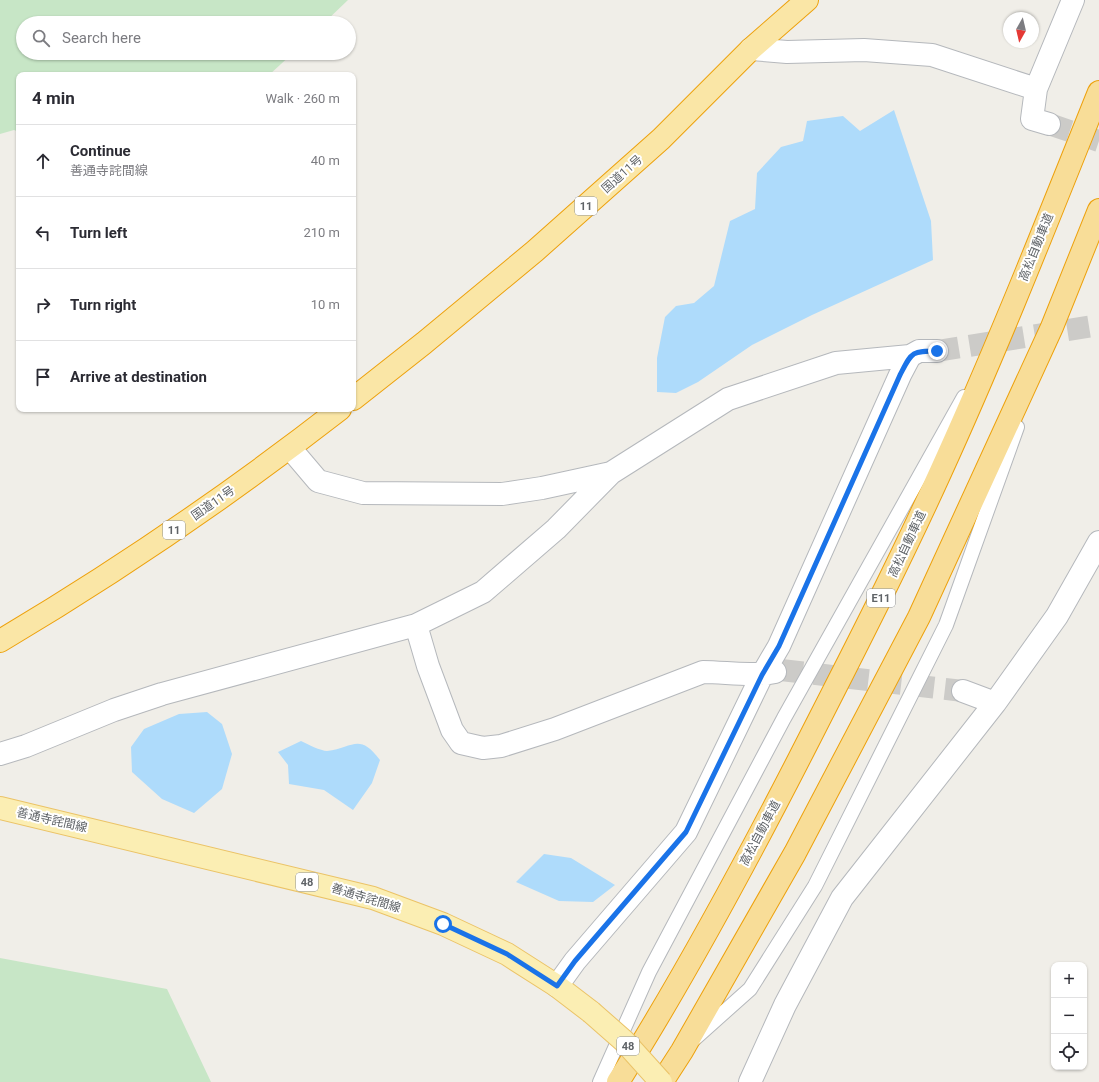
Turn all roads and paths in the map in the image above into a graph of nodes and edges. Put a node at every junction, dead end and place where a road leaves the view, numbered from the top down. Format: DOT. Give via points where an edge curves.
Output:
graph roads {
  1 [pos="807,0"];
  2 [pos="1073,0"];
  3 [pos="751,49"];
  4 [pos="1036,89"];
  5 [pos="1099,92"];
  6 [pos="1049,124"];
  7 [pos="1099,210"];
  8 [pos="1006,321"];
  9 [pos="1052,327"];
  10 [pos="937,351"];
  11 [pos="910,356"];
  12 [pos="356,397"];
  13 [pos="336,412"];
  14 [pos="290,448"];
  15 [pos="611,473"];
  16 [pos="1099,542"];
  17 [pos="416,625"];
  18 [pos="0,641"];
  19 [pos="771,673"];
  20 [pos="963,691"];
  21 [pos="994,703"];
  22 [pos="0,754"];
  23 [pos="0,808"];
  24 [pos="557,986"];
  25 [pos="682,1051"];
  26 [pos="600,1082"];
  27 [pos="618,1082"];
  28 [pos="662,1082"];
  29 [pos="750,1082"];
  1 -- 3 [label="highway, 国道11号 / 11"];
  2 -- 4 [label="street"];
  3 -- 4 [label="street" via="787,52 864,50 932,55"];
  3 -- 12 [label="highway, 国道11号 / 11" via="661,139 535,251"];
  4 -- 6 [label="street" via="1032,119"];
  5 -- 8 [label="highway, 高松自動車道 / E11"];
  7 -- 9 [label="highway"];
  8 -- 26 [label="lane" via="784,718 649,972"];
  8 -- 27 [label="highway, 高松自動車道 / E11" via="942,469 878,606 758,840 653,1028"];
  9 -- 25 [label="highway" via="919,617 795,853"];
  9 -- 25 [label="lane" via="946,625 819,879 750,989"];
  10 -- 11 [label="street" via="919,351"];
  11 -- 15 [label="street" via="836,363 728,399"];
  11 -- 19 [label="street" via="779,646"];
  13 -- 14 [label="highway, 国道11号 / 11"];
  14 -- 15 [label="street" via="318,481 363,494 502,494"];
  14 -- 18 [label="highway, 国道11号 / 11" via="168,534"];
  15 -- 17 [label="street" via="556,528 483,592"];
  16 -- 21 [label="street" via="1057,616"];
  17 -- 19 [label="street" via="452,730 461,743 483,748 501,746 555,729 702,672"];
  17 -- 22 [label="street" via="162,694"];
  19 -- 24 [label="street" via="686,832 575,961"];
  20 -- 21 [label="street"];
  21 -- 29 [label="street" via="842,898 785,1005"];
  23 -- 24 [label="main road, 善通寺詫間線 / 48" via="372,898 443,924 507,954"];
  24 -- 28 [label="main road, 善通寺詫間線 / 48, bridge" via="592,1012 624,1041"];
  25 -- 28 [label="highway"];
}
